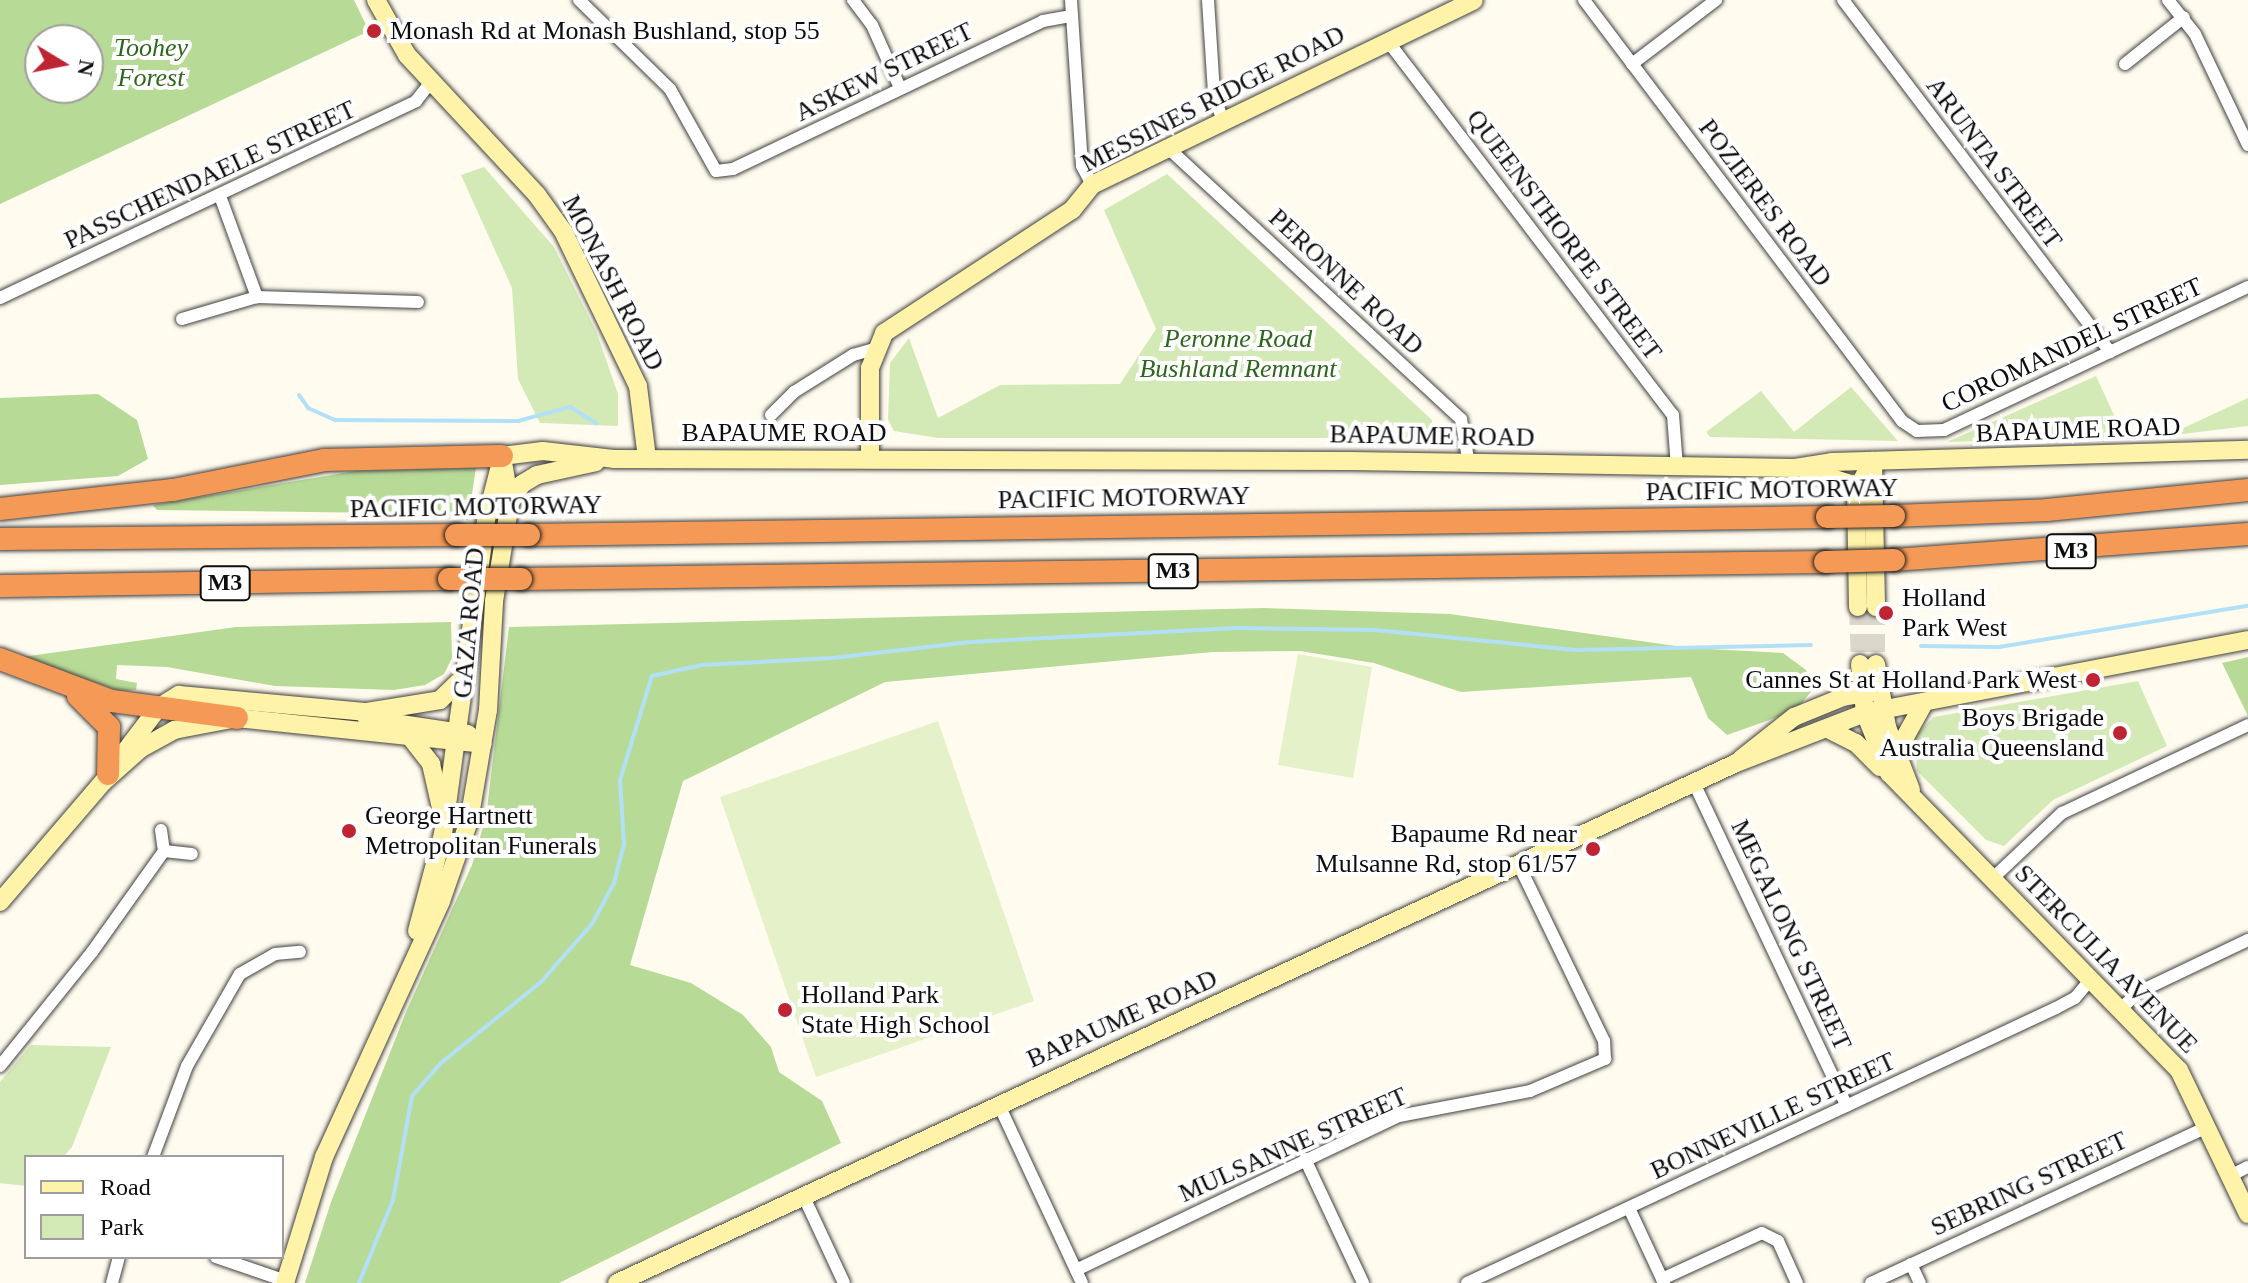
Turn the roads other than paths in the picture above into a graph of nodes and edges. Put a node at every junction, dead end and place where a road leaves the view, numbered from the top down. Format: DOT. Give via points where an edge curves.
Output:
graph roads {
  1 [pos="376,0"];
  2 [pos="579,0"];
  3 [pos="853,0"];
  4 [pos="1071,0"];
  5 [pos="1208,0"];
  6 [pos="1474,0"];
  7 [pos="1584,0"];
  8 [pos="1716,0"];
  9 [pos="1843,0"];
  10 [pos="2168,0"];
  11 [pos="1072,16"];
  12 [pos="2184,17"];
  13 [pos="1387,40"];
  14 [pos="1632,64"];
  15 [pos="2125,64"];
  16 [pos="431,82"];
  17 [pos="900,88"];
  18 [pos="1222,120"];
  19 [pos="2248,145"];
  20 [pos="1166,146"];
  21 [pos="1092,185"];
  22 [pos="220,196"];
  23 [pos="2248,287"];
  24 [pos="257,297"];
  25 [pos="0,298"];
  26 [pos="418,302"];
  27 [pos="182,319"];
  28 [pos="874,349"];
  29 [pos="2110,352"];
  30 [pos="771,415"];
  31 [pos="1914,430"];
  32 [pos="2248,450"];
  33 [pos="502,456"];
  34 [pos="647,458"];
  35 [pos="614,459"];
  36 [pos="870,459"];
  37 [pos="1872,461"];
  38 [pos="1469,464"];
  39 [pos="1677,467"];
  40 [pos="1795,468"];
  41 [pos="1857,486"];
  42 [pos="2248,490"];
  43 [pos="510,503"];
  44 [pos="0,509"];
  45 [pos="2248,534"];
  46 [pos="0,539"];
  47 [pos="0,586"];
  48 [pos="2248,640"];
  49 [pos="0,659"];
  50 [pos="1868,664"];
  51 [pos="467,667"];
  52 [pos="64,686"];
  53 [pos="1872,702"];
  54 [pos="1924,703"];
  55 [pos="158,708"];
  56 [pos="329,711"];
  57 [pos="237,718"];
  58 [pos="2248,725"];
  59 [pos="1828,729"];
  60 [pos="411,738"];
  61 [pos="457,738"];
  62 [pos="484,742"];
  63 [pos="1895,755"];
  64 [pos="1736,763"];
  65 [pos="1891,777"];
  66 [pos="106,778"];
  67 [pos="1694,783"];
  68 [pos="1918,803"];
  69 [pos="161,830"];
  70 [pos="443,834"];
  71 [pos="164,851"];
  72 [pos="192,854"];
  73 [pos="1519,865"];
  74 [pos="1993,878"];
  75 [pos="0,902"];
  76 [pos="2248,940"];
  77 [pos="300,952"];
  78 [pos="2090,980"];
  79 [pos="398,991"];
  80 [pos="2120,1009"];
  81 [pos="0,1066"];
  82 [pos="998,1103"];
  83 [pos="1847,1106"];
  84 [pos="2207,1127"];
  85 [pos="154,1155"];
  86 [pos="1305,1159"];
  87 [pos="2248,1167"];
  88 [pos="2230,1176"];
  89 [pos="803,1195"];
  90 [pos="1629,1208"];
  91 [pos="2248,1214"];
  92 [pos="118,1259"];
  93 [pos="222,1259"];
  94 [pos="1911,1264"];
  95 [pos="1076,1270"];
  96 [pos="1663,1281"];
  97 [pos="286,1282"];
  98 [pos="112,1283"];
  99 [pos="617,1283"];
  100 [pos="844,1283"];
  101 [pos="1082,1283"];
  102 [pos="1363,1283"];
  103 [pos="1467,1283"];
  104 [pos="1797,1283"];
  105 [pos="1871,1283"];
  106 [pos="1920,1283"];
  1 -- 16 [label="street, MONASH ROAD" via="407,55"];
  2 -- 17 [label="street, ASKEW STREET" via="670,89 716,171 733,169"];
  3 -- 17 [label="street" via="872,25"];
  4 -- 11 [label="street"];
  5 -- 18 [label="street" via="1214,93"];
  6 -- 13 [label="street, MESSINES RIDGE ROAD"];
  7 -- 14 [label="street, POZIERES ROAD"];
  8 -- 14 [label="street"];
  9 -- 29 [label="street, ARUNTA STREET"];
  10 -- 12 [label="street"];
  11 -- 17 [label="street, ASKEW STREET" via="1043,21"];
  11 -- 21 [label="street" via="1082,166"];
  12 -- 15 [label="street"];
  12 -- 19 [label="street"];
  13 -- 18 [label="street, MESSINES RIDGE ROAD"];
  13 -- 39 [label="street, QUEENSTHORPE STREET" via="1673,415"];
  14 -- 31 [label="street, POZIERES ROAD"];
  16 -- 22 [label="street, PASSCHENDAELE STREET" via="416,101"];
  16 -- 34 [label="street, MONASH ROAD" via="537,195 563,231 638,386"];
  18 -- 20 [label="street, MESSINES RIDGE ROAD"];
  20 -- 21 [label="street, MESSINES RIDGE ROAD"];
  20 -- 38 [label="street, PERONNE ROAD" via="1461,419"];
  21 -- 28 [label="street, MESSINES RIDGE ROAD" via="1072,210 894,326"];
  22 -- 24 [label="street"];
  22 -- 25 [label="street, PASSCHENDAELE STREET"];
  23 -- 29 [label="street, COROMANDEL STREET"];
  24 -- 26 [label="street"];
  24 -- 27 [label="street"];
  28 -- 30 [label="street, MESSINES RIDGE ROAD" via="853,355 794,392"];
  28 -- 36 [label="street"];
  29 -- 31 [label="street, COROMANDEL STREET" via="1944,430"];
  32 -- 37 [label="street, BAPAUME ROAD"];
  33 -- 35 [label="street, BAPAUME ROAD" via="543,451"];
  33 -- 43 [label="street, GAZA ROAD"];
  33 -- 44 [label="highway" via="324,460 173,490"];
  33 -- 51 [label="street, GAZA ROAD" via="486,520"];
  34 -- 35 [label="street, BAPAUME ROAD"];
  34 -- 36 [label="street, BAPAUME ROAD"];
  35 -- 43 [label="street, BAPAUME ROAD" via="537,475 522,484"];
  36 -- 38 [label="street, BAPAUME ROAD"];
  37 -- 40 [label="street, BAPAUME ROAD"];
  37 -- 41 [label="street"];
  37 -- 41 [label="street" via="1867,607"];
  38 -- 39 [label="street, BAPAUME ROAD"];
  39 -- 40 [label="street, BAPAUME ROAD"];
  40 -- 41 [label="street"];
  42 -- 46 [label="highway, PACIFIC MOTORWAY / M3, bridge" via="2047,510 1894,516"];
  43 -- 62 [label="street, GAZA ROAD" via="494,601"];
  45 -- 47 [label="highway, M3, bridge" via="1825,562"];
  48 -- 54 [label="street"];
  49 -- 52 [label="highway"];
  50 -- 53 [label="street, STERCULIA AVENUE"];
  51 -- 56 [label="street" via="456,689 440,700 377,711"];
  51 -- 61 [label="street, GAZA ROAD"];
  52 -- 55 [label="highway"];
  52 -- 66 [label="highway" via="106,721 112,743"];
  53 -- 54 [label="street"];
  53 -- 59 [label="street, BAPAUME ROAD"];
  53 -- 63 [label="street, STERCULIA AVENUE"];
  53 -- 64 [label="street, BAPAUME ROAD" via="1794,717"];
  53 -- 65 [label="street, STERCULIA AVENUE"];
  54 -- 63 [label="street"];
  55 -- 56 [label="street" via="190,694"];
  55 -- 57 [label="highway"];
  55 -- 66 [label="street"];
  56 -- 61 [label="street"];
  57 -- 60 [label="street"];
  57 -- 66 [label="street" via="166,734"];
  58 -- 74 [label="street" via="2062,813"];
  59 -- 64 [label="street, BAPAUME ROAD"];
  59 -- 65 [label="street" via="1856,743"];
  60 -- 61 [label="street"];
  60 -- 70 [label="street" via="436,778"];
  61 -- 62 [label="street"];
  61 -- 70 [label="street, GAZA ROAD"];
  62 -- 79 [label="street, GAZA ROAD" via="459,856"];
  63 -- 68 [label="street, STERCULIA AVENUE"];
  64 -- 67 [label="street, BAPAUME ROAD"];
  65 -- 68 [label="street, STERCULIA AVENUE"];
  66 -- 75 [label="street"];
  67 -- 73 [label="street, BAPAUME ROAD"];
  67 -- 83 [label="street, MEGALONG STREET"];
  68 -- 74 [label="street, STERCULIA AVENUE"];
  69 -- 71 [label="street"];
  70 -- 79 [label="street, GAZA ROAD"];
  71 -- 72 [label="street"];
  71 -- 81 [label="street" via="92,952"];
  73 -- 82 [label="street, BAPAUME ROAD"];
  73 -- 86 [label="street, MULSANNE STREET" via="1604,1041 1605,1059 1530,1091 1405,1114"];
  74 -- 78 [label="street, STERCULIA AVENUE"];
  76 -- 80 [label="street" via="2141,991"];
  77 -- 85 [label="street" via="275,954 240,974 187,1066"];
  78 -- 80 [label="street, STERCULIA AVENUE"];
  78 -- 83 [label="street, BONNEVILLE STREET" via="2072,1000"];
  79 -- 97 [label="street, GAZA ROAD" via="324,1157"];
  80 -- 84 [label="street, STERCULIA AVENUE" via="2179,1070"];
  82 -- 89 [label="street, BAPAUME ROAD"];
  82 -- 95 [label="street"];
  83 -- 90 [label="street, BONNEVILLE STREET"];
  84 -- 88 [label="street, STERCULIA AVENUE"];
  84 -- 94 [label="street, SEBRING STREET"];
  86 -- 95 [label="street, MULSANNE STREET"];
  86 -- 102 [label="street"];
  87 -- 88 [label="street"];
  88 -- 91 [label="street, STERCULIA AVENUE"];
  89 -- 99 [label="street, BAPAUME ROAD"];
  89 -- 100 [label="street"];
  90 -- 96 [label="street"];
  90 -- 103 [label="street, BONNEVILLE STREET"];
  92 -- 98 [label="street"];
  93 -- 97 [label="street"];
  94 -- 105 [label="street, SEBRING STREET"];
  94 -- 106 [label="street"];
  95 -- 101 [label="street"];
  96 -- 104 [label="street" via="1762,1233 1778,1241"];
}
